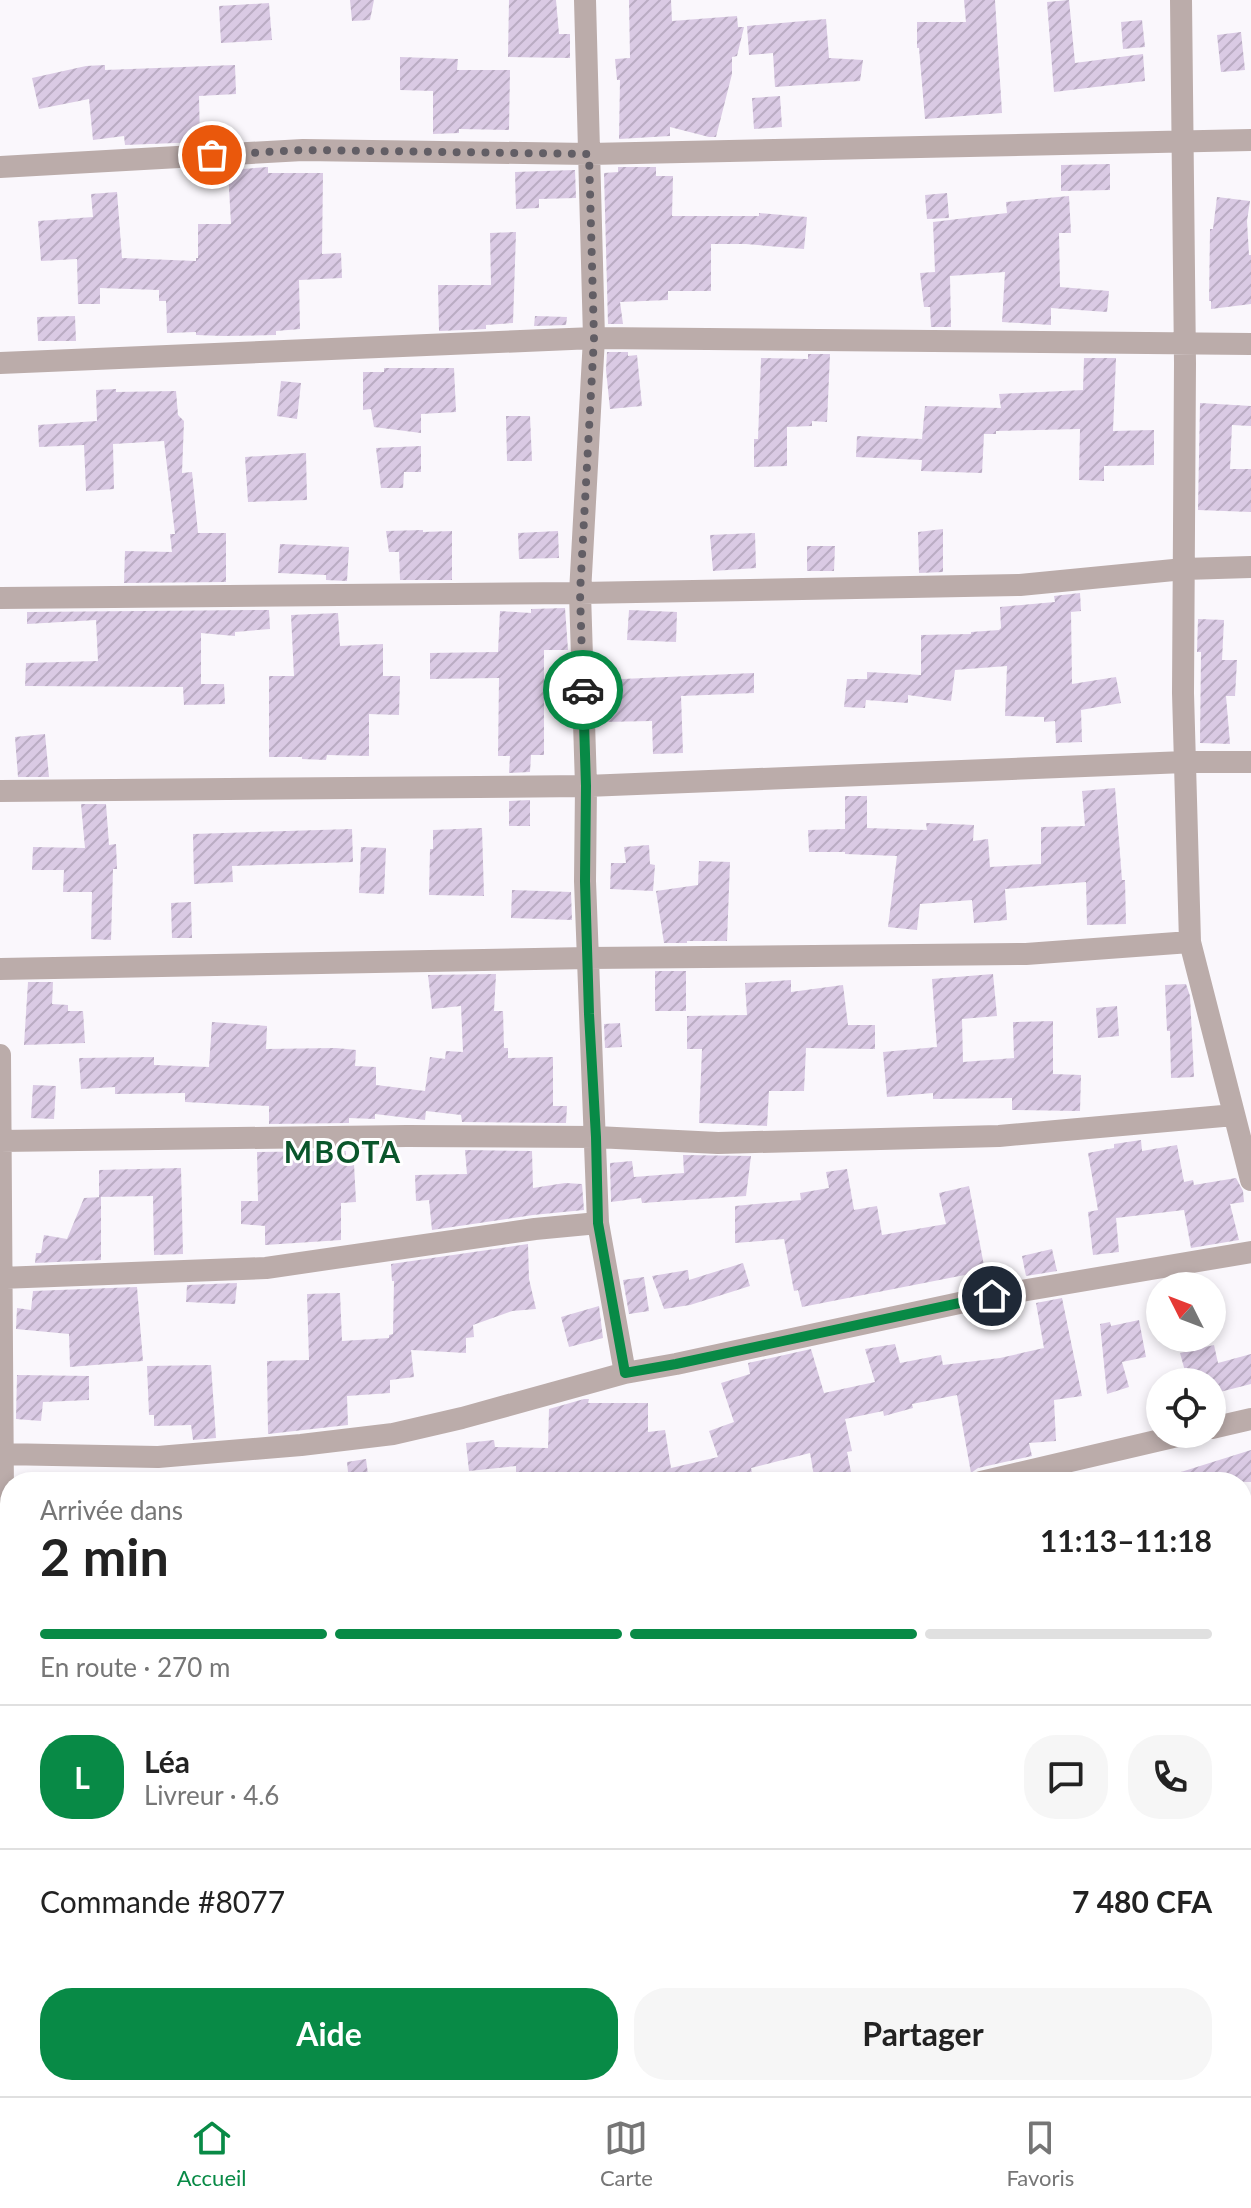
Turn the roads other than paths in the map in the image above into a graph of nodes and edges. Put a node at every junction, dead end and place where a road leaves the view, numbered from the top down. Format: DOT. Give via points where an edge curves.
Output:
graph roads {
  1 [pos="585,0"];
  2 [pos="1181,0"];
  3 [pos="1251,140"];
  4 [pos="1183,142"];
  5 [pos="589,154"];
  6 [pos="0,167"];
  7 [pos="594,338"];
  8 [pos="1185,343"];
  9 [pos="1251,344"];
  10 [pos="0,363"];
  11 [pos="1251,567"];
  12 [pos="1184,569"];
  13 [pos="580,593"];
  14 [pos="0,598"];
  15 [pos="1185,762"];
  16 [pos="1251,762"];
  17 [pos="586,786"];
  18 [pos="0,791"];
  19 [pos="1190,942"];
  20 [pos="588,958"];
  21 [pos="0,969"];
  22 [pos="0,1055"];
  23 [pos="1234,1115"];
  24 [pos="596,1137"];
  25 [pos="0,1141"];
  26 [pos="1251,1180"];
  27 [pos="598,1223"];
  28 [pos="1251,1252"];
  29 [pos="1,1278"];
  30 [pos="625,1373"];
  31 [pos="1251,1419"];
  32 [pos="1226,1425"];
  33 [pos="1146,1443"];
  34 [pos="1,1454"];
  35 [pos="1024,1472"];
  1 -- 5 [label="street"];
  2 -- 4 [label="street"];
  3 -- 4 [label="street"];
  4 -- 5 [label="street"];
  4 -- 8 [label="street"];
  5 -- 6 [label="street" via="303,150"];
  5 -- 7 [label="street"];
  7 -- 8 [label="street"];
  7 -- 10 [label="street"];
  7 -- 13 [label="street"];
  8 -- 9 [label="street"];
  8 -- 12 [label="street"];
  11 -- 12 [label="street"];
  12 -- 13 [label="street" via="1020,585"];
  12 -- 15 [label="street"];
  13 -- 14 [label="street"];
  13 -- 17 [label="street"];
  15 -- 16 [label="street"];
  15 -- 17 [label="street"];
  15 -- 19 [label="street"];
  17 -- 18 [label="street"];
  17 -- 20 [label="street"];
  19 -- 20 [label="street" via="1026,954"];
  19 -- 23 [label="street"];
  20 -- 21 [label="street"];
  20 -- 24 [label="street"];
  22 -- 25 [label="street"];
  23 -- 24 [label="street" via="999,1136 718,1143"];
  23 -- 26 [label="street"];
  24 -- 25 [label="street"];
  24 -- 27 [label="street"];
  25 -- 29 [label="street"];
  27 -- 29 [label="street" via="266,1268"];
  27 -- 30 [label="street"];
  28 -- 30 [label="street" via="992,1296"];
  29 -- 34 [label="street"];
  30 -- 34 [label="street" via="393,1434 158,1457"];
  31 -- 32 [label="street"];
  33 -- 35 [label="street"];
}
